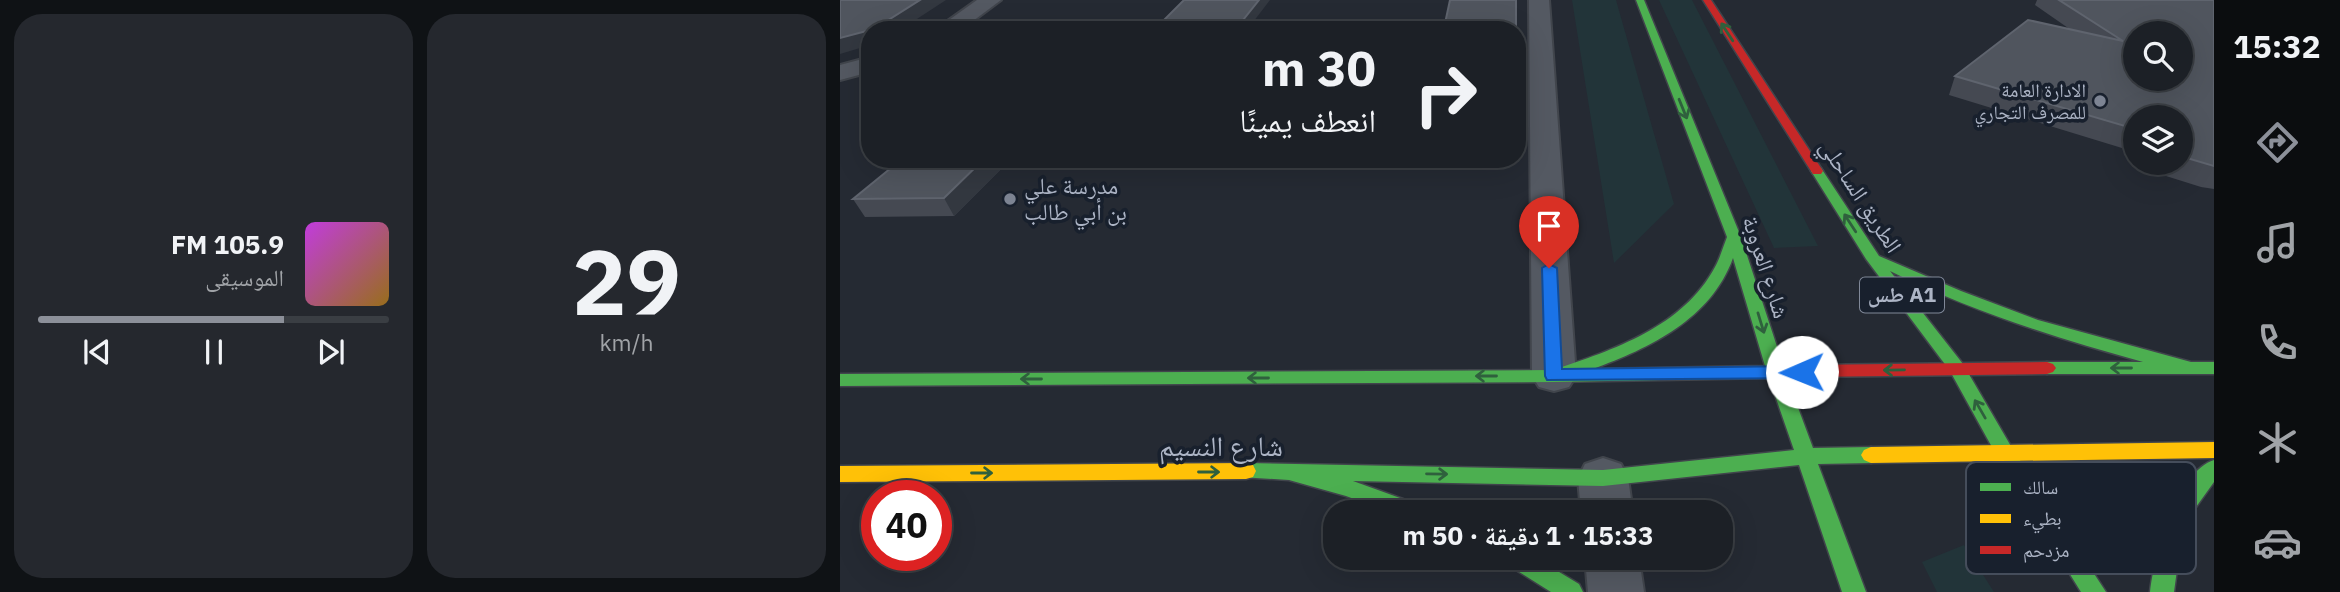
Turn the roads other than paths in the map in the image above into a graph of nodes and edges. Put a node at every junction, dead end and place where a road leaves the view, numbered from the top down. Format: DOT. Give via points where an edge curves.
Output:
graph roads {
  1 [pos="991,0"];
  2 [pos="1539,0"];
  3 [pos="1640,0"];
  4 [pos="1707,0"];
  5 [pos="960,21"];
  6 [pos="861,67"];
  7 [pos="840,73"];
  8 [pos="1734,237"];
  9 [pos="1871,256"];
  10 [pos="1957,368"];
  11 [pos="2191,368"];
  12 [pos="2214,368"];
  13 [pos="1776,372"];
  14 [pos="1554,376"];
  15 [pos="840,380"];
  16 [pos="2214,450"];
  17 [pos="2005,453"];
  18 [pos="1806,456"];
  19 [pos="2011,462"];
  20 [pos="2214,468"];
  21 [pos="1286,471"];
  22 [pos="840,474"];
  23 [pos="2196,488"];
  24 [pos="1605,495"];
  25 [pos="1382,500"];
  26 [pos="1536,570"];
  27 [pos="1613,570"];
  28 [pos="2082,574"];
  29 [pos="2162,574"];
  30 [pos="1572,592"];
  31 [pos="1616,592"];
  32 [pos="1854,592"];
  33 [pos="2094,592"];
  34 [pos="2162,592"];
  1 -- 5 [label="street"];
  2 -- 14 [label="street"];
  3 -- 8 [label="main road, شارع العروبة, one-way"];
  9 -- 4 [label="main road, الطريق الساحلي / طس A1, one-way"];
  6 -- 7 [label="street"];
  8 -- 13 [label="main road, شارع العروبة, one-way"];
  8 -- 14 [label="main road" via="1724,268 1701,300 1664,330 1614,356"];
  9 -- 10 [label="main road, الطريق الساحلي / طس A1"];
  9 -- 11 [label="main road" via="1970,303 2038,327"];
  11 -- 10 [label="main road, one-way"];
  10 -- 13 [label="main road, one-way"];
  17 -- 10 [label="main road, الطريق الساحلي / طس A1, one-way"];
  11 -- 12 [label="main road"];
  13 -- 14 [label="main road"];
  13 -- 18 [label="main road, شارع العروبة"];
  14 -- 15 [label="main road, one-way"];
  16 -- 17 [label="main road, شارع النسيم"];
  17 -- 18 [label="main road, شارع النسيم"];
  17 -- 19 [label="main road, الطريق الساحلي / طس A1"];
  18 -- 24 [label="main road, شارع النسيم"];
  18 -- 32 [label="main road, شارع العروبة"];
  20 -- 23 [label="main road"];
  22 -- 21 [label="main road, شارع النسيم, one-way"];
  21 -- 24 [label="main road, شارع النسيم, one-way"];
  21 -- 25 [label="main road"];
  26 -- 30 [label="main road"];
  27 -- 31 [label="street"];
  28 -- 33 [label="main road, الطريق الساحلي / طس A1"];
  29 -- 34 [label="main road"];
}
